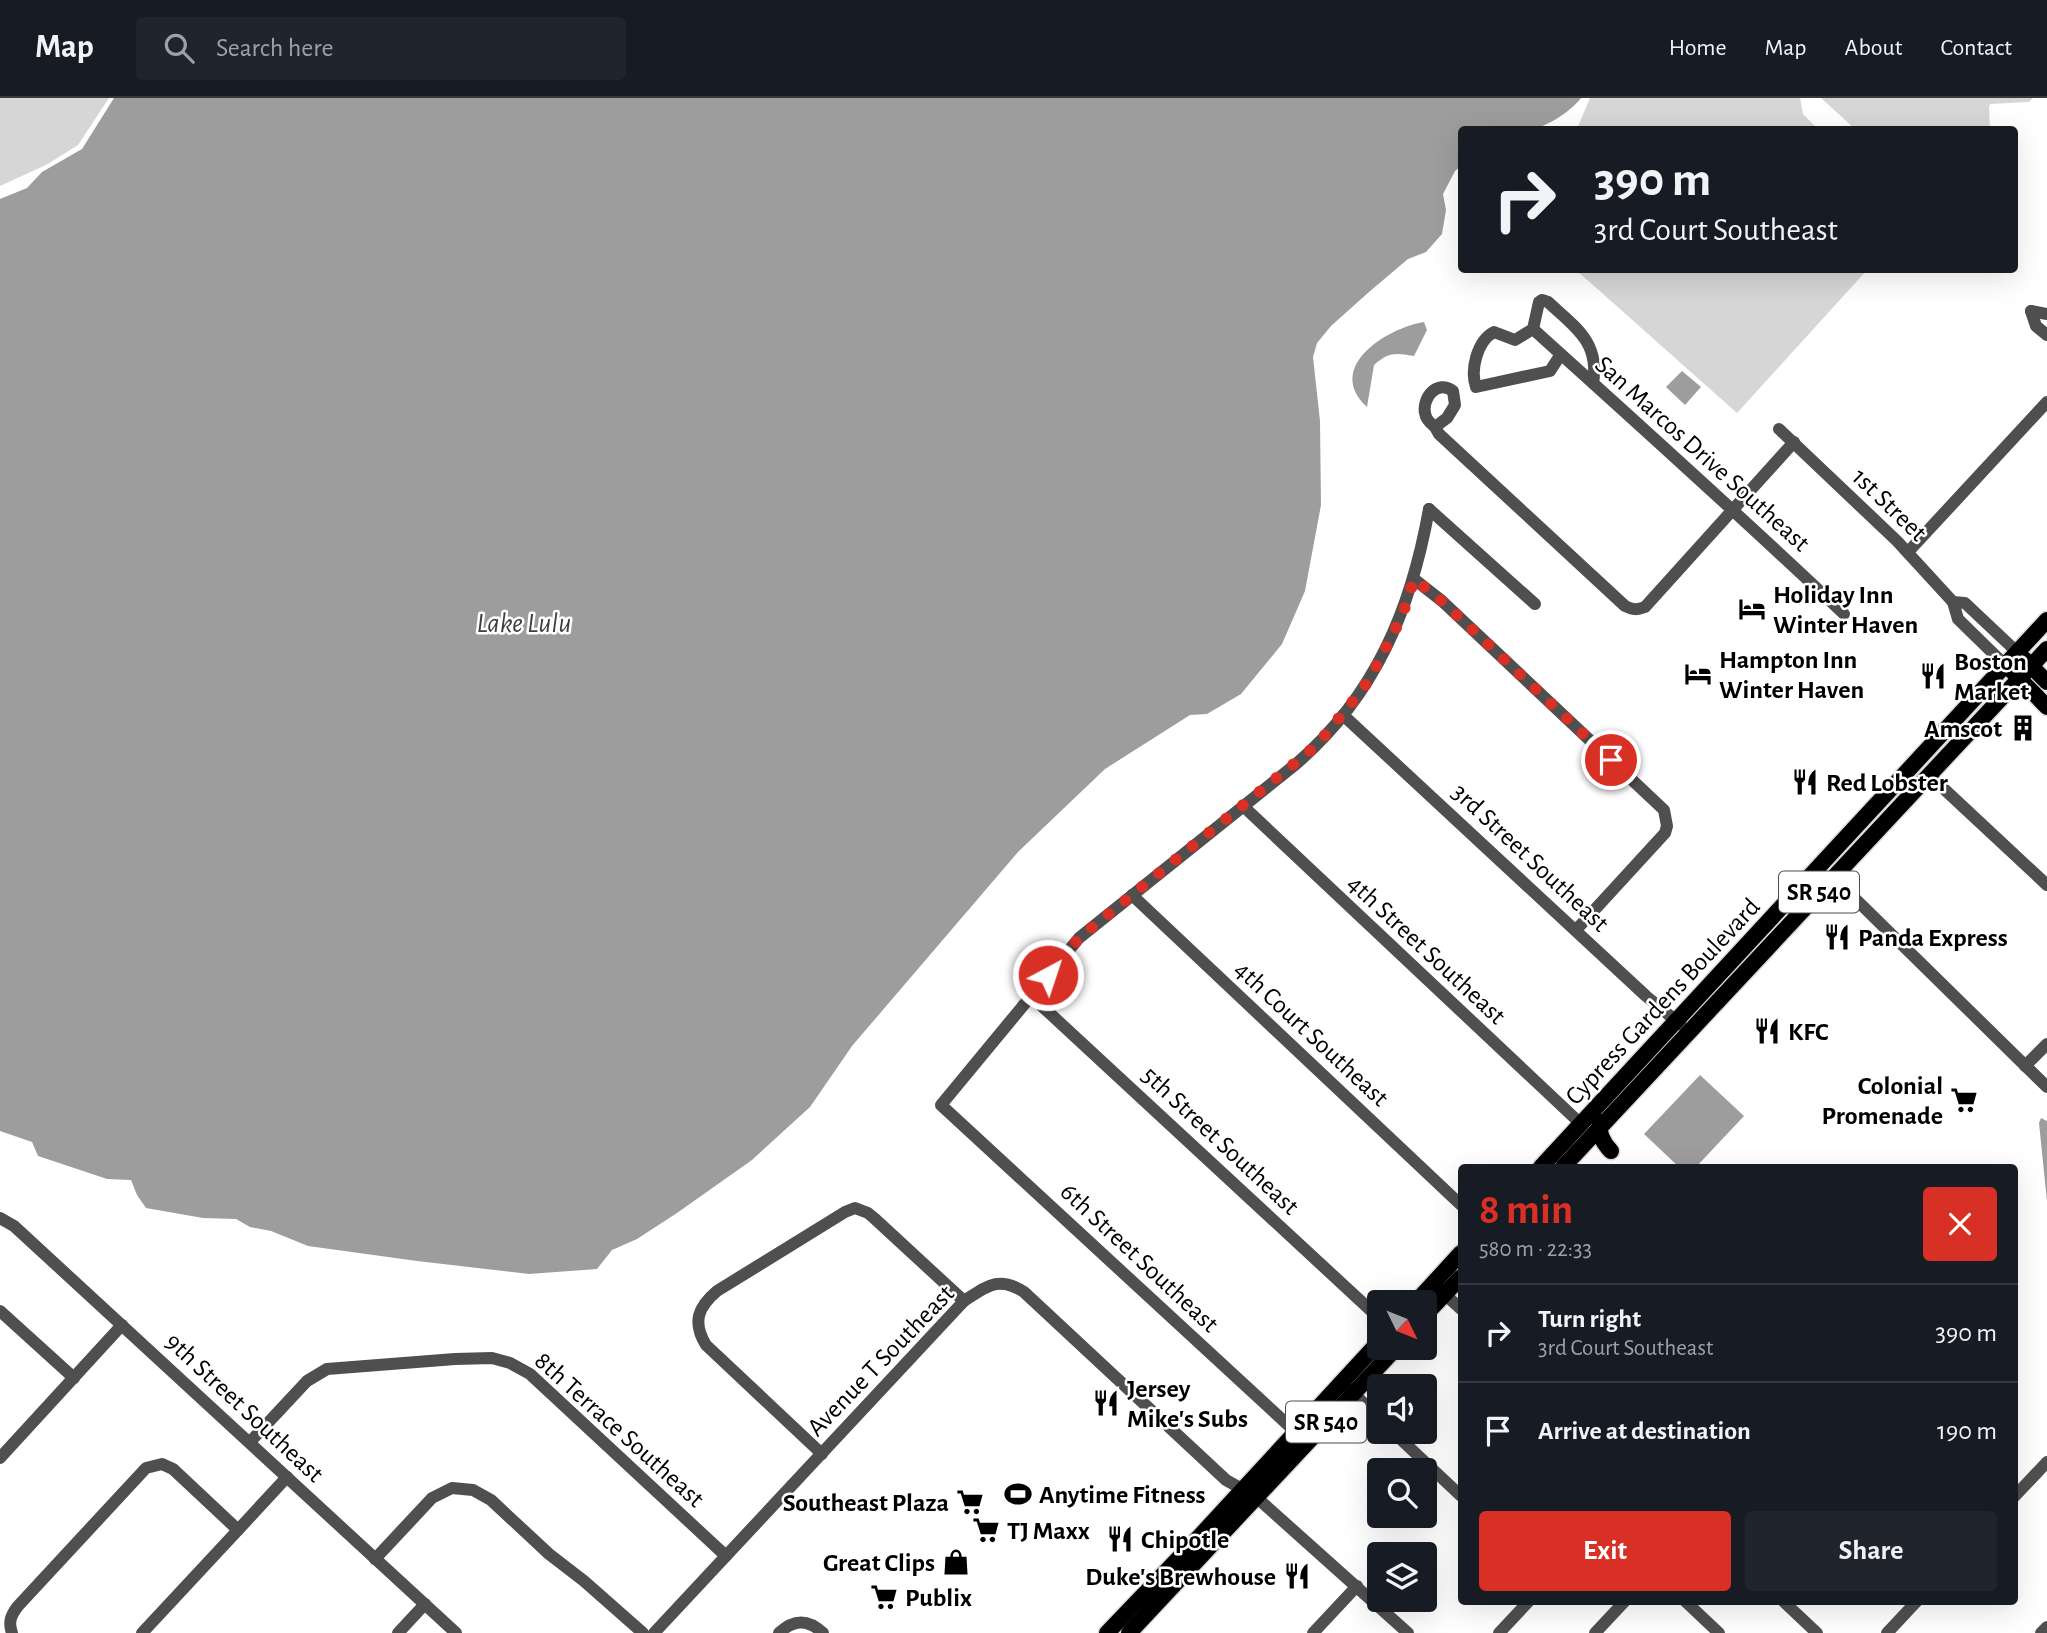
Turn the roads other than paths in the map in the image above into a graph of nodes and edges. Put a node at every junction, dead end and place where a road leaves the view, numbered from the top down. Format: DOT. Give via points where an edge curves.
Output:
graph roads {
  1 [pos="2047,314"];
  2 [pos="1532,329"];
  3 [pos="2047,335"];
  4 [pos="1561,354"];
  5 [pos="1593,383"];
  6 [pos="2047,402"];
  7 [pos="1435,427"];
  8 [pos="1733,510"];
  9 [pos="1908,552"];
  10 [pos="1414,579"];
  11 [pos="1953,602"];
  12 [pos="1535,604"];
  13 [pos="1844,614"];
  14 [pos="2047,620"];
  15 [pos="2047,649"];
  16 [pos="2017,652"];
  17 [pos="2005,665"];
  18 [pos="2031,666"];
  19 [pos="2019,678"];
  20 [pos="2047,682"];
  21 [pos="2047,707"];
  22 [pos="1343,715"];
  23 [pos="1912,766"];
  24 [pos="1929,775"];
  25 [pos="1243,806"];
  26 [pos="1872,810"];
  27 [pos="1882,825"];
  28 [pos="1833,877"];
  29 [pos="2047,884"];
  30 [pos="1132,895"];
  31 [pos="1576,930"];
  32 [pos="1031,996"];
  33 [pos="1683,1027"];
  34 [pos="2047,1044"];
  35 [pos="2025,1066"];
  36 [pos="1627,1075"];
  37 [pos="2047,1087"];
  38 [pos="1581,1124"];
  39 [pos="1599,1129"];
  40 [pos="1611,1151"];
  41 [pos="1544,1164"];
  42 [pos="1563,1164"];
  43 [pos="1564,1164"];
  44 [pos="1458,1202"];
  45 [pos="0,1217"];
  46 [pos="1458,1258"];
  47 [pos="1458,1279"];
  48 [pos="1439,1289"];
  49 [pos="1437,1293"];
  50 [pos="964,1301"];
  51 [pos="1458,1306"];
  52 [pos="1367,1307"];
  53 [pos="0,1311"];
  54 [pos="122,1325"];
  55 [pos="1367,1355"];
  56 [pos="1385,1360"];
  57 [pos="74,1377"];
  58 [pos="1341,1382"];
  59 [pos="1353,1394"];
  60 [pos="1367,1407"];
  61 [pos="1301,1437"];
  62 [pos="250,1442"];
  63 [pos="1406,1444"];
  64 [pos="822,1454"];
  65 [pos="0,1458"];
  66 [pos="2047,1462"];
  67 [pos="287,1477"];
  68 [pos="1250,1493"];
  69 [pos="1458,1493"];
  70 [pos="2018,1493"];
  71 [pos="239,1530"];
  72 [pos="1182,1555"];
  73 [pos="726,1556"];
  74 [pos="375,1559"];
  75 [pos="1357,1586"];
  76 [pos="425,1604"];
  77 [pos="1525,1605"];
  78 [pos="1621,1605"];
  79 [pos="1689,1605"];
  80 [pos="1787,1605"];
  81 [pos="1913,1605"];
  82 [pos="2047,1627"];
  83 [pos="12,1633"];
  84 [pos="142,1633"];
  85 [pos="398,1633"];
  86 [pos="456,1633"];
  87 [pos="643,1633"];
  88 [pos="654,1633"];
  89 [pos="779,1633"];
  90 [pos="823,1633"];
  91 [pos="1107,1633"];
  92 [pos="1126,1633"];
  93 [pos="1313,1633"];
  94 [pos="1408,1633"];
  95 [pos="1499,1633"];
  96 [pos="1595,1633"];
  97 [pos="1719,1633"];
  98 [pos="1817,1633"];
  99 [pos="1887,1633"];
  100 [pos="2041,1633"];
  1 -- 3 [label="street" via="2031,311 2036,326"];
  2 -- 4 [label="street, San Marcos Drive Southeast"];
  2 -- 4 [label="street, San Marcos Drive Southeast" via="1515,340 1494,332 1486,336 1475,361 1476,387 1550,371"];
  2 -- 5 [label="street" via="1539,302 1544,300 1590,345"];
  4 -- 5 [label="street, San Marcos Drive Southeast"];
  5 -- 8 [label="street, San Marcos Drive Southeast"];
  6 -- 9 [label="street"];
  7 -- 8 [label="street" via="1632,609 1645,607"];
  8 -- 9 [label="street, 1st Street" via="1787,436"];
  8 -- 13 [label="street, San Marcos Drive Southeast"];
  9 -- 11 [label="street, 1st Street"];
  10 -- 12 [label="street" via="1429,509"];
  10 -- 22 [label="street" via="1402,616 1378,663"];
  10 -- 31 [label="street" via="1664,810 1665,833"];
  11 -- 16 [label="street, 1st Street" via="1965,603"];
  11 -- 17 [label="street, 1st Street" via="1958,619"];
  14 -- 16 [label="main road, Cypress Gardens Boulevard / SR 540"];
  15 -- 18 [label="main road, Cypress Gardens Boulevard / SR 540"];
  16 -- 17 [label="main road, Cypress Gardens Boulevard / SR 540"];
  16 -- 18 [label="main road"];
  17 -- 19 [label="main road"];
  17 -- 23 [label="main road, Cypress Gardens Boulevard / SR 540"];
  18 -- 19 [label="main road, Cypress Gardens Boulevard / SR 540"];
  18 -- 20 [label="main road"];
  19 -- 21 [label="main road"];
  19 -- 24 [label="main road, Cypress Gardens Boulevard / SR 540"];
  22 -- 25 [label="street" via="1316,746"];
  22 -- 31 [label="street, 3rd Street Southeast"];
  23 -- 26 [label="main road, Cypress Gardens Boulevard / SR 540"];
  23 -- 27 [label="main road" via="1916,777 1885,814"];
  24 -- 27 [label="main road, Cypress Gardens Boulevard / SR 540"];
  24 -- 29 [label="street"];
  25 -- 30 [label="street"];
  25 -- 38 [label="street, 4th Street Southeast"];
  26 -- 28 [label="main road"];
  26 -- 33 [label="main road, Cypress Gardens Boulevard / SR 540"];
  27 -- 28 [label="main road, Cypress Gardens Boulevard / SR 540"];
  28 -- 33 [label="main road, Cypress Gardens Boulevard / SR 540"];
  28 -- 35 [label="street"];
  30 -- 32 [label="street" via="1079,938"];
  30 -- 44 [label="street, 4th Court Southeast"];
  31 -- 33 [label="street, 3rd Street Southeast"];
  32 -- 52 [label="street, 5th Street Southeast"];
  32 -- 61 [label="street, 6th Street Southeast" via="942,1105"];
  33 -- 36 [label="main road, Cypress Gardens Boulevard / SR 540"];
  33 -- 39 [label="main road, Cypress Gardens Boulevard / SR 540"];
  34 -- 35 [label="street"];
  35 -- 37 [label="street"];
  36 -- 38 [label="main road, Cypress Gardens Boulevard / SR 540"];
  36 -- 39 [label="main road" via="1600,1117"];
  38 -- 41 [label="main road, Cypress Gardens Boulevard / SR 540"];
  38 -- 42 [label="main road"];
  39 -- 40 [label="main road"];
  39 -- 43 [label="main road, Cypress Gardens Boulevard / SR 540"];
  45 -- 54 [label="street, 9th Street Southeast"];
  46 -- 48 [label="main road"];
  47 -- 48 [label="main road"];
  48 -- 49 [label="main road"];
  48 -- 51 [label="street"];
  50 -- 64 [label="street, Avenue T Southeast"];
  50 -- 64 [label="street" via="874,1218 855,1208 706,1301 698,1323 706,1345"];
  50 -- 68 [label="street, Avenue T Southeast" via="990,1284 1024,1292 1226,1480"];
  53 -- 57 [label="street"];
  54 -- 57 [label="street"];
  54 -- 62 [label="street, 9th Street Southeast"];
  55 -- 58 [label="main road, SR 540"];
  56 -- 59 [label="main road, SR 540"];
  57 -- 65 [label="street"];
  58 -- 59 [label="street"];
  58 -- 61 [label="main road, SR 540"];
  59 -- 60 [label="street"];
  59 -- 61 [label="main road, SR 540"];
  61 -- 68 [label="main road, SR 540"];
  62 -- 67 [label="street, 9th Street Southeast"];
  62 -- 73 [label="street, 8th Terrace Southeast" via="307,1381 327,1369 503,1360 530,1374"];
  63 -- 69 [label="street"];
  64 -- 73 [label="street, Avenue T Southeast"];
  66 -- 70 [label="street"];
  67 -- 71 [label="street"];
  67 -- 74 [label="street, 9th Street Southeast"];
  68 -- 72 [label="main road, SR 540"];
  68 -- 75 [label="street"];
  68 -- 92 [label="main road, SR 540"];
  71 -- 83 [label="street" via="173,1469 162,1464 146,1468 18,1606 10,1618"];
  71 -- 84 [label="street"];
  72 -- 91 [label="main road, SR 540"];
  72 -- 92 [label="main road" via="1130,1621"];
  73 -- 88 [label="street, Avenue T Southeast"];
  74 -- 76 [label="street, 9th Street Southeast"];
  74 -- 87 [label="street" via="432,1498 452,1488 473,1490 491,1500"];
  75 -- 93 [label="street"];
  75 -- 94 [label="street"];
  76 -- 85 [label="street"];
  76 -- 86 [label="street, 9th Street Southeast"];
  77 -- 95 [label="street"];
  78 -- 96 [label="street"];
  79 -- 97 [label="street"];
  80 -- 98 [label="street"];
  81 -- 99 [label="street"];
  82 -- 100 [label="street"];
  89 -- 90 [label="street" via="788,1625 804,1622"];
}
